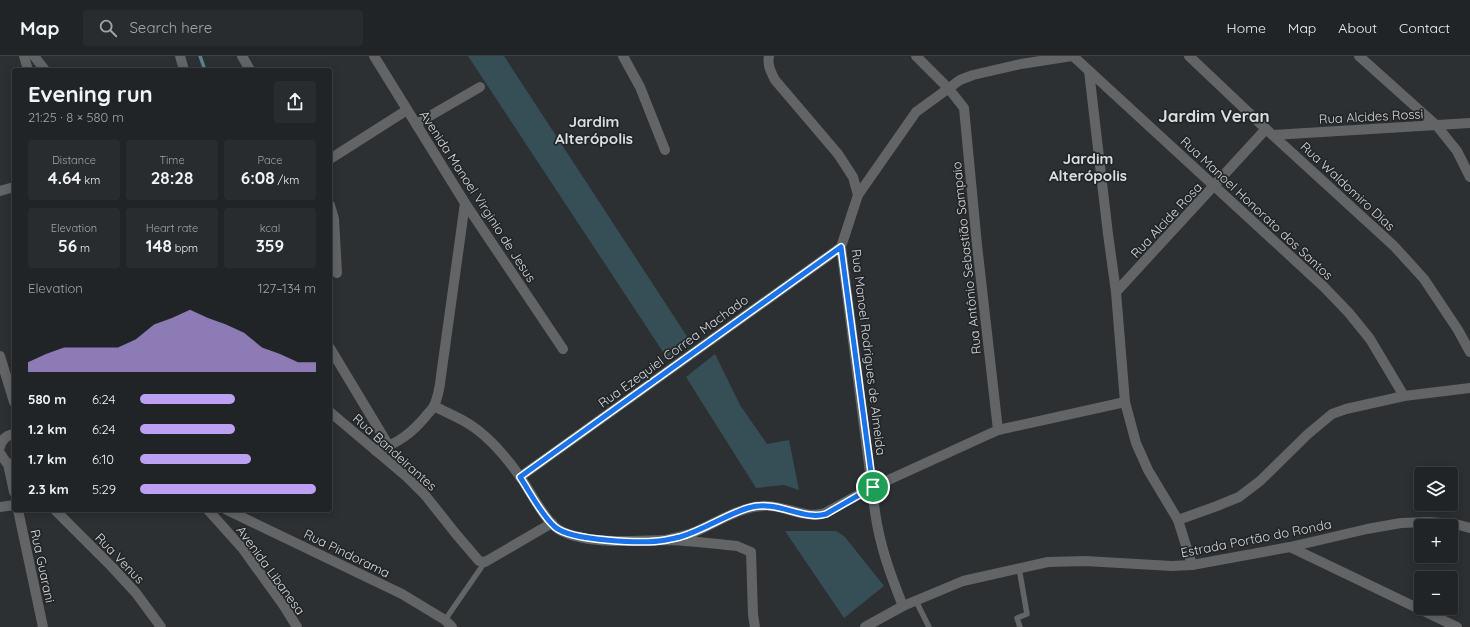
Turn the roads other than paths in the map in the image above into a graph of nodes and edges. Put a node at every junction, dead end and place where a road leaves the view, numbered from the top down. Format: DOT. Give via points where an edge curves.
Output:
graph roads {
  1 [pos="24,56"];
  2 [pos="34,56"];
  3 [pos="180,56"];
  4 [pos="242,56"];
  5 [pos="374,56"];
  6 [pos="623,56"];
  7 [pos="769,56"];
  8 [pos="916,56"];
  9 [pos="1073,56"];
  10 [pos="1189,56"];
  11 [pos="1360,56"];
  12 [pos="27,68"];
  13 [pos="43,68"];
  14 [pos="183,68"];
  15 [pos="249,68"];
  16 [pos="1089,71"];
  17 [pos="480,87"];
  18 [pos="949,89"];
  19 [pos="407,110"];
  20 [pos="1470,123"];
  21 [pos="416,124"];
  22 [pos="1437,126"];
  23 [pos="1269,132"];
  24 [pos="665,150"];
  25 [pos="332,157"];
  26 [pos="1470,177"];
  27 [pos="1214,187"];
  28 [pos="12,188"];
  29 [pos="0,191"];
  30 [pos="858,195"];
  31 [pos="465,203"];
  32 [pos="332,212"];
  33 [pos="841,247"];
  34 [pos="337,273"];
  35 [pos="1116,292"];
  36 [pos="562,349"];
  37 [pos="332,351"];
  38 [pos="1470,352"];
  39 [pos="0,356"];
  40 [pos="1470,388"];
  41 [pos="12,395"];
  42 [pos="1404,396"];
  43 [pos="1125,402"];
  44 [pos="434,406"];
  45 [pos="332,414"];
  46 [pos="998,430"];
  47 [pos="12,434"];
  48 [pos="1,441"];
  49 [pos="389,446"];
  50 [pos="376,451"];
  51 [pos="7,462"];
  52 [pos="520,477"];
  53 [pos="12,483"];
  54 [pos="873,487"];
  55 [pos="12,505"];
  56 [pos="0,507"];
  57 [pos="18,512"];
  58 [pos="57,512"];
  59 [pos="210,512"];
  60 [pos="231,512"];
  61 [pos="1178,520"];
  62 [pos="552,524"];
  63 [pos="1470,528"];
  64 [pos="665,540"];
  65 [pos="1290,547"];
  66 [pos="485,562"];
  67 [pos="1192,565"];
  68 [pos="1019,568"];
  69 [pos="916,601"];
  70 [pos="903,606"];
  71 [pos="448,624"];
  72 [pos="43,627"];
  73 [pos="161,627"];
  74 [pos="297,627"];
  75 [pos="755,627"];
  76 [pos="865,627"];
  77 [pos="929,627"];
  78 [pos="1020,627"];
  79 [pos="1457,627"];
  1 -- 12 [label="street"];
  2 -- 13 [label="street"];
  3 -- 14 [label="street"];
  4 -- 15 [label="street"];
  5 -- 19 [label="street, Avenida Manoel Virginio de Jesus"];
  6 -- 24 [label="street" via="640,87"];
  7 -- 30 [label="street" via="770,70 775,80 838,154 854,177"];
  8 -- 18 [label="street, Rua Antônio Sebastião Sampaio"];
  9 -- 16 [label="street, Rua Manoel Honorato dos Santos"];
  9 -- 18 [label="street, Rua Manoel Rodrigues de Almeida" via="984,72 960,80"];
  10 -- 23 [label="street, Rua Waldomiro Dias"];
  11 -- 22 [label="street"];
  16 -- 27 [label="street, Rua Manoel Honorato dos Santos"];
  16 -- 35 [label="street"];
  17 -- 21 [label="street"];
  18 -- 30 [label="street, Rua Manoel Rodrigues de Almeida" via="916,112"];
  18 -- 46 [label="street, Rua Antônio Sebastião Sampaio" via="964,108"];
  19 -- 21 [label="street, Avenida Manoel Virginio de Jesus"];
  19 -- 25 [label="street"];
  20 -- 22 [label="street, Rua Alcides Rossi"];
  21 -- 31 [label="street, Avenida Manoel Virginio de Jesus"];
  22 -- 23 [label="street, Rua Alcides Rossi"];
  22 -- 26 [label="street" via="1457,151"];
  23 -- 27 [label="street, Rua Alcide Rosa"];
  23 -- 38 [label="street, Rua Waldomiro Dias" via="1394,246 1424,279"];
  27 -- 35 [label="street, Rua Alcide Rosa"];
  27 -- 42 [label="street, Rua Manoel Honorato dos Santos" via="1349,313 1370,339"];
  28 -- 29 [label="street"];
  30 -- 33 [label="street, Rua Manoel Rodrigues de Almeida"];
  31 -- 36 [label="street, Avenida Manoel Virginio de Jesus"];
  31 -- 44 [label="street" via="439,390"];
  32 -- 34 [label="street"];
  33 -- 52 [label="street, Rua Ezequiel Correa Machado"];
  33 -- 54 [label="street, Rua Manoel Rodrigues de Almeida"];
  35 -- 43 [label="street"];
  37 -- 49 [label="street"];
  39 -- 41 [label="street"];
  40 -- 42 [label="street"];
  42 -- 61 [label="street" via="1332,414 1260,481 1239,497"];
  43 -- 46 [label="street"];
  43 -- 61 [label="street" via="1136,443 1148,470"];
  44 -- 49 [label="street" via="407,436"];
  44 -- 52 [label="street" via="484,435"];
  45 -- 50 [label="street, Rua Bandeirantes"];
  46 -- 54 [label="street"];
  47 -- 48 [label="street"];
  49 -- 50 [label="street"];
  50 -- 66 [label="street, Rua Bandeirantes" via="425,495 479,561"];
  51 -- 53 [label="street"];
  52 -- 62 [label="street"];
  54 -- 64 [label="street" via="826,514 818,516 781,507 748,508 693,532"];
  54 -- 70 [label="street, Rua Manoel Rodrigues de Almeida" via="879,538"];
  55 -- 56 [label="street"];
  57 -- 72 [label="street, Rua Guarani"];
  58 -- 73 [label="street, Rua Venus" via="131,588"];
  59 -- 74 [label="street, Avenida Libanesa" via="243,549"];
  60 -- 71 [label="street, Rua Pindorama" via="402,594"];
  61 -- 67 [label="street"];
  62 -- 64 [label="street" via="566,534 583,538"];
  62 -- 66 [label="street"];
  63 -- 65 [label="street, Estrada Portão do Ronda" via="1429,522 1401,523"];
  64 -- 75 [label="street" via="737,546 751,552"];
  65 -- 67 [label="street, Estrada Portão do Ronda"];
  65 -- 79 [label="street"];
  66 -- 71 [label="lane"];
  67 -- 68 [label="street, Estrada Portão do Ronda" via="1085,561 1048,562"];
  68 -- 69 [label="street, Estrada Portão do Ronda" via="963,581"];
  68 -- 78 [label="lane" via="1027,614 1017,618"];
  69 -- 70 [label="street, Estrada Portão do Ronda"];
  69 -- 77 [label="lane"];
  70 -- 76 [label="street, Estrada Portão do Ronda"];
}
